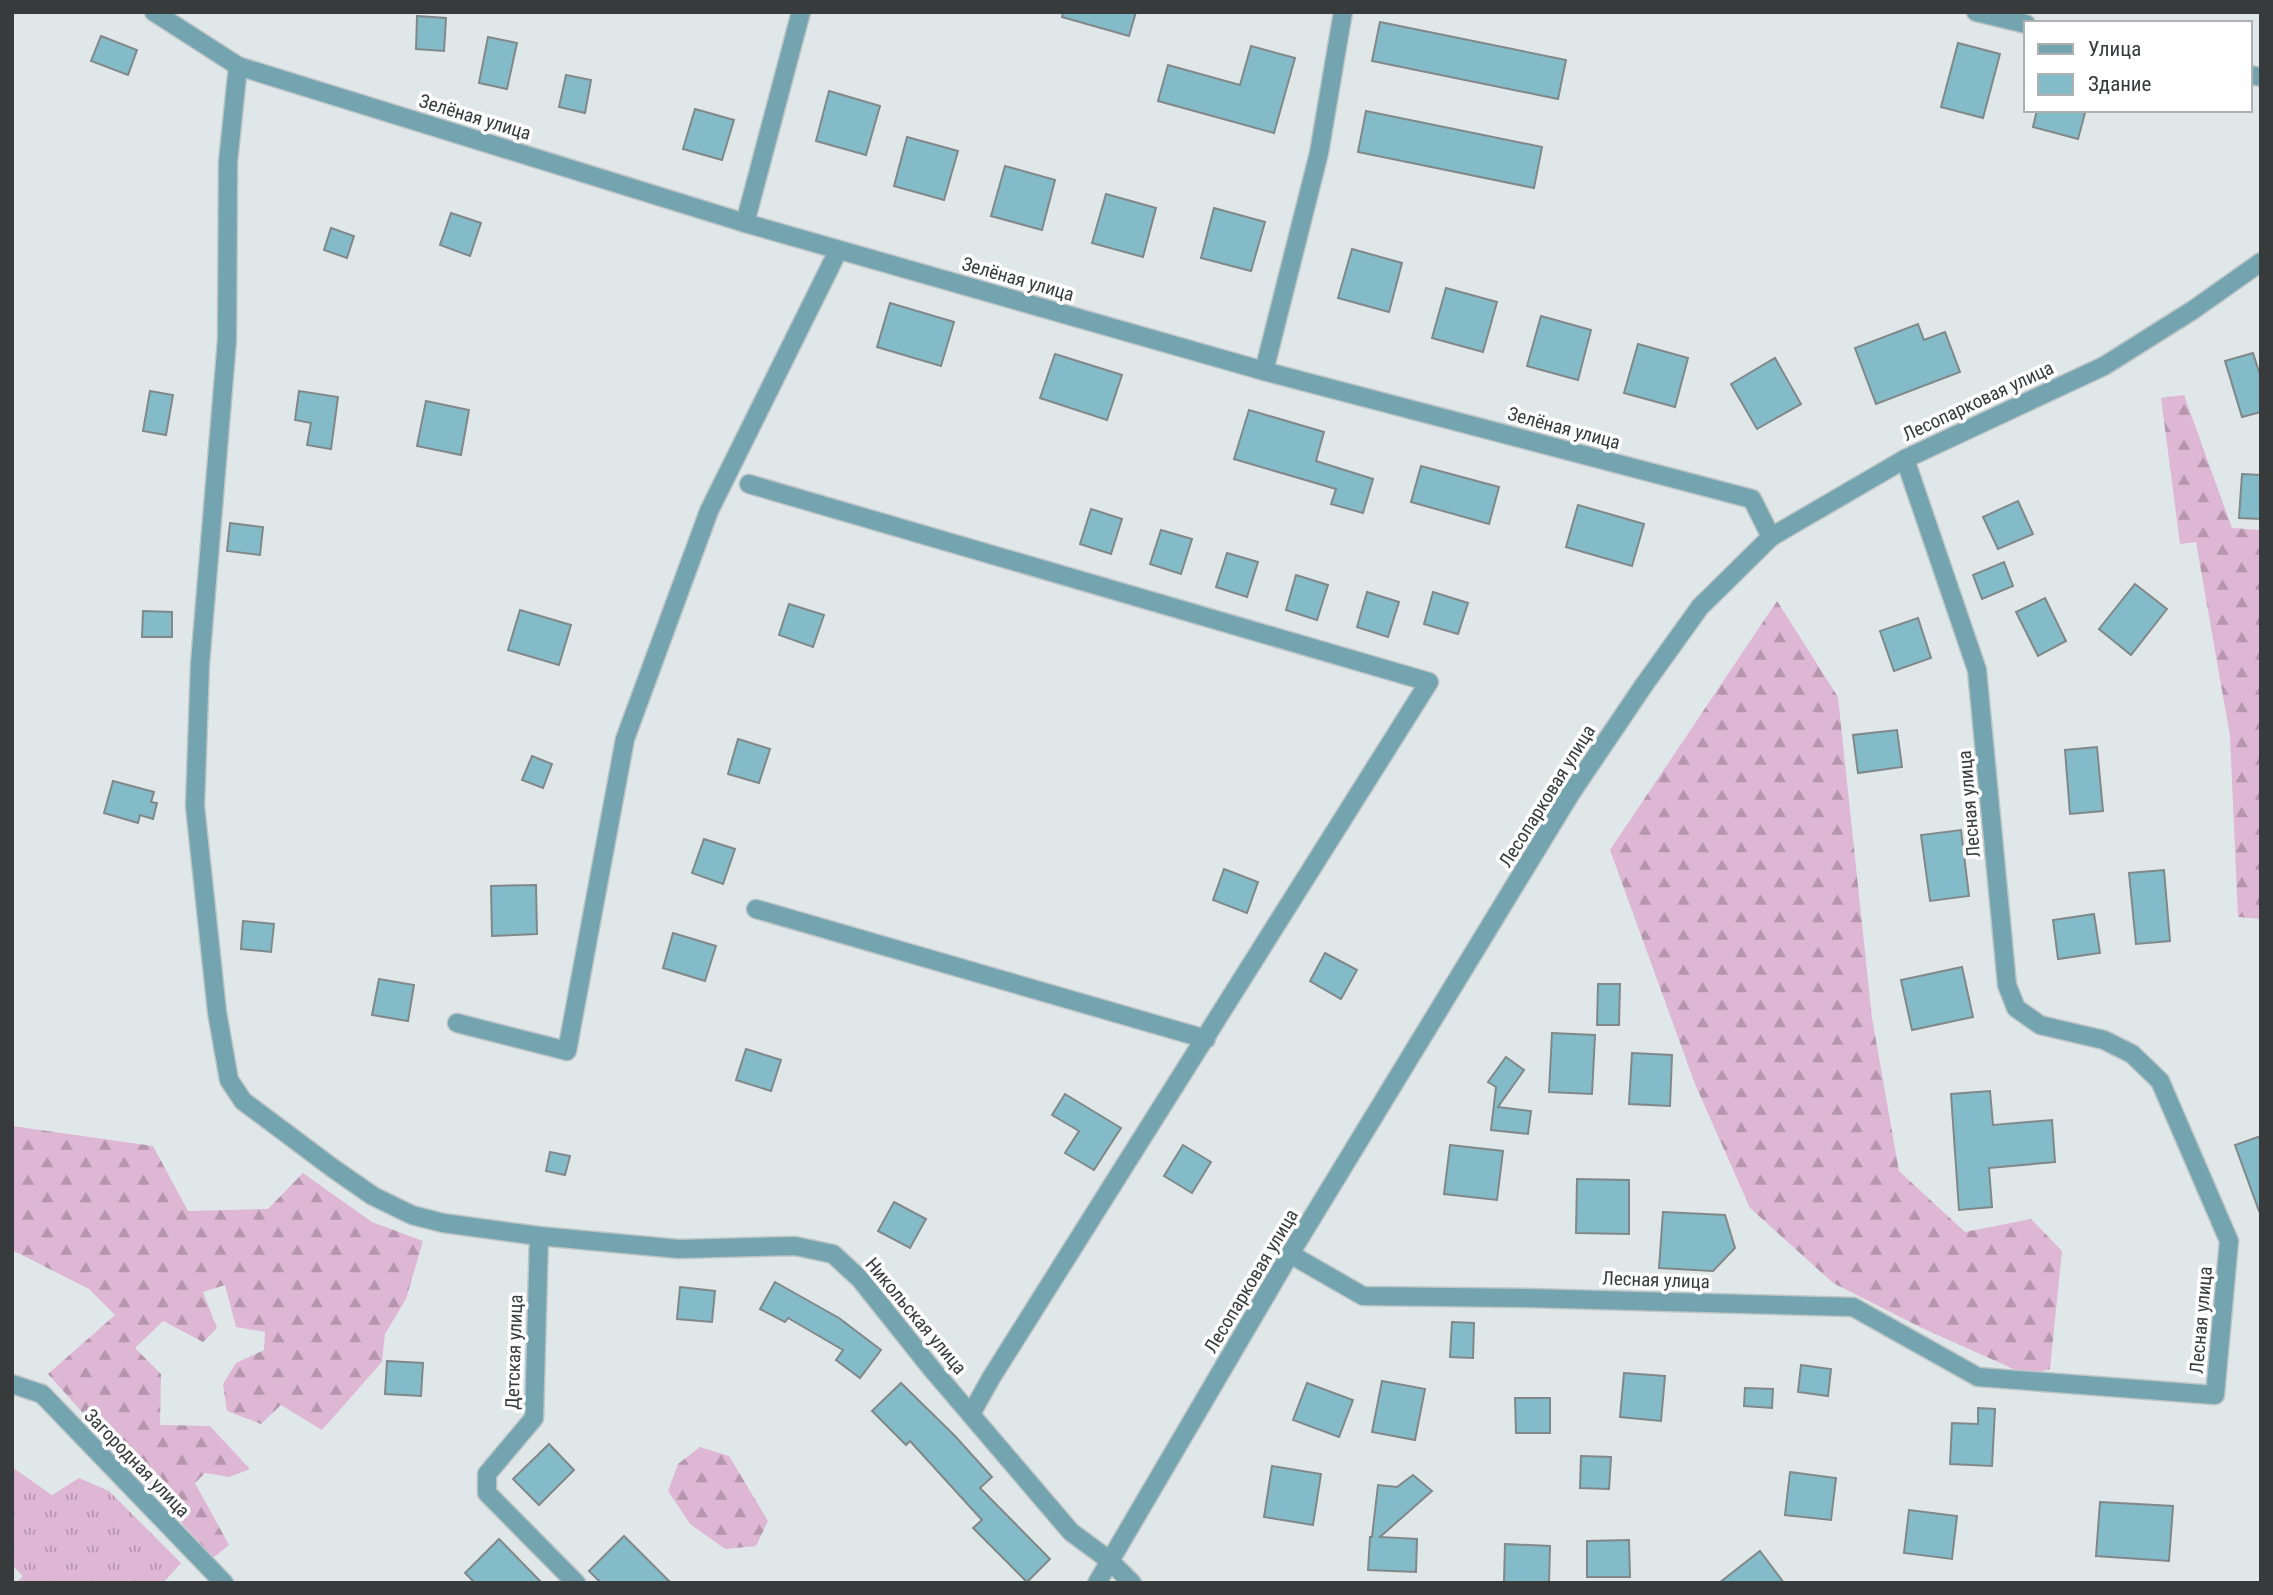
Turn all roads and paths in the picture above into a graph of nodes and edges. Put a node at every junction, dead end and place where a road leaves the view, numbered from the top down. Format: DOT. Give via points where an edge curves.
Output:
graph roads {
  1 [pos="154,12"];
  2 [pos="801,12"];
  3 [pos="1343,12"];
  4 [pos="1976,12"];
  5 [pos="2024,24"];
  6 [pos="238,66"];
  7 [pos="746,223"];
  8 [pos="838,250"];
  9 [pos="2261,262"];
  10 [pos="1264,371"];
  11 [pos="1905,459"];
  12 [pos="749,484"];
  13 [pos="1771,537"];
  14 [pos="756,909"];
  15 [pos="457,1023"];
  16 [pos="1206,1039"];
  17 [pos="539,1236"];
  18 [pos="1290,1254"];
  19 [pos="12,1384"];
  20 [pos="971,1414"];
  21 [pos="1109,1560"];
  22 [pos="224,1583"];
  23 [pos="576,1583"];
  24 [pos="1097,1583"];
  25 [pos="1132,1583"];
  1 -- 6 [label="street, Зелёная улица"];
  2 -- 7 [label="street"];
  3 -- 10 [label="street" via="1319,153"];
  4 -- 5 [label="street"];
  6 -- 7 [label="street, Зелёная улица"];
  6 -- 17 [label="street, Никольская улица" via="228,162 227,340 200,664 195,806 217,1012 229,1080 243,1101 373,1196 432,1220"];
  7 -- 8 [label="street, Зелёная улица"];
  8 -- 10 [label="street, Зелёная улица"];
  8 -- 15 [label="street" via="709,511 625,739 567,1051"];
  9 -- 11 [label="street, Лесопарковая улица" via="2104,366"];
  10 -- 13 [label="street, Зелёная улица" via="1752,499"];
  11 -- 13 [label="street, Лесопарковая улица"];
  11 -- 18 [label="street, Лесная улица" via="1977,670 2007,985 2016,1008 2040,1025 2104,1040 2132,1054 2160,1081 2229,1241 2215,1395 1978,1377 1853,1307 1363,1296"];
  12 -- 16 [label="street" via="1429,682"];
  13 -- 18 [label="street, Лесопарковая улица" via="1700,607 1586,771"];
  14 -- 16 [label="street"];
  16 -- 20 [label="street"];
  17 -- 20 [label="street, Никольская улица" via="679,1249 795,1246 833,1254 860,1279"];
  17 -- 23 [label="street, Детская улица" via="534,1418 486,1474 487,1493"];
  18 -- 21 [label="street, Лесопарковая улица"];
  19 -- 22 [label="street, Загородная улица" via="42,1394"];
  20 -- 21 [label="street, Никольская улица" via="1072,1532"];
  21 -- 24 [label="street, Лесопарковая улица"];
  21 -- 25 [label="street, Никольская улица"];
}
